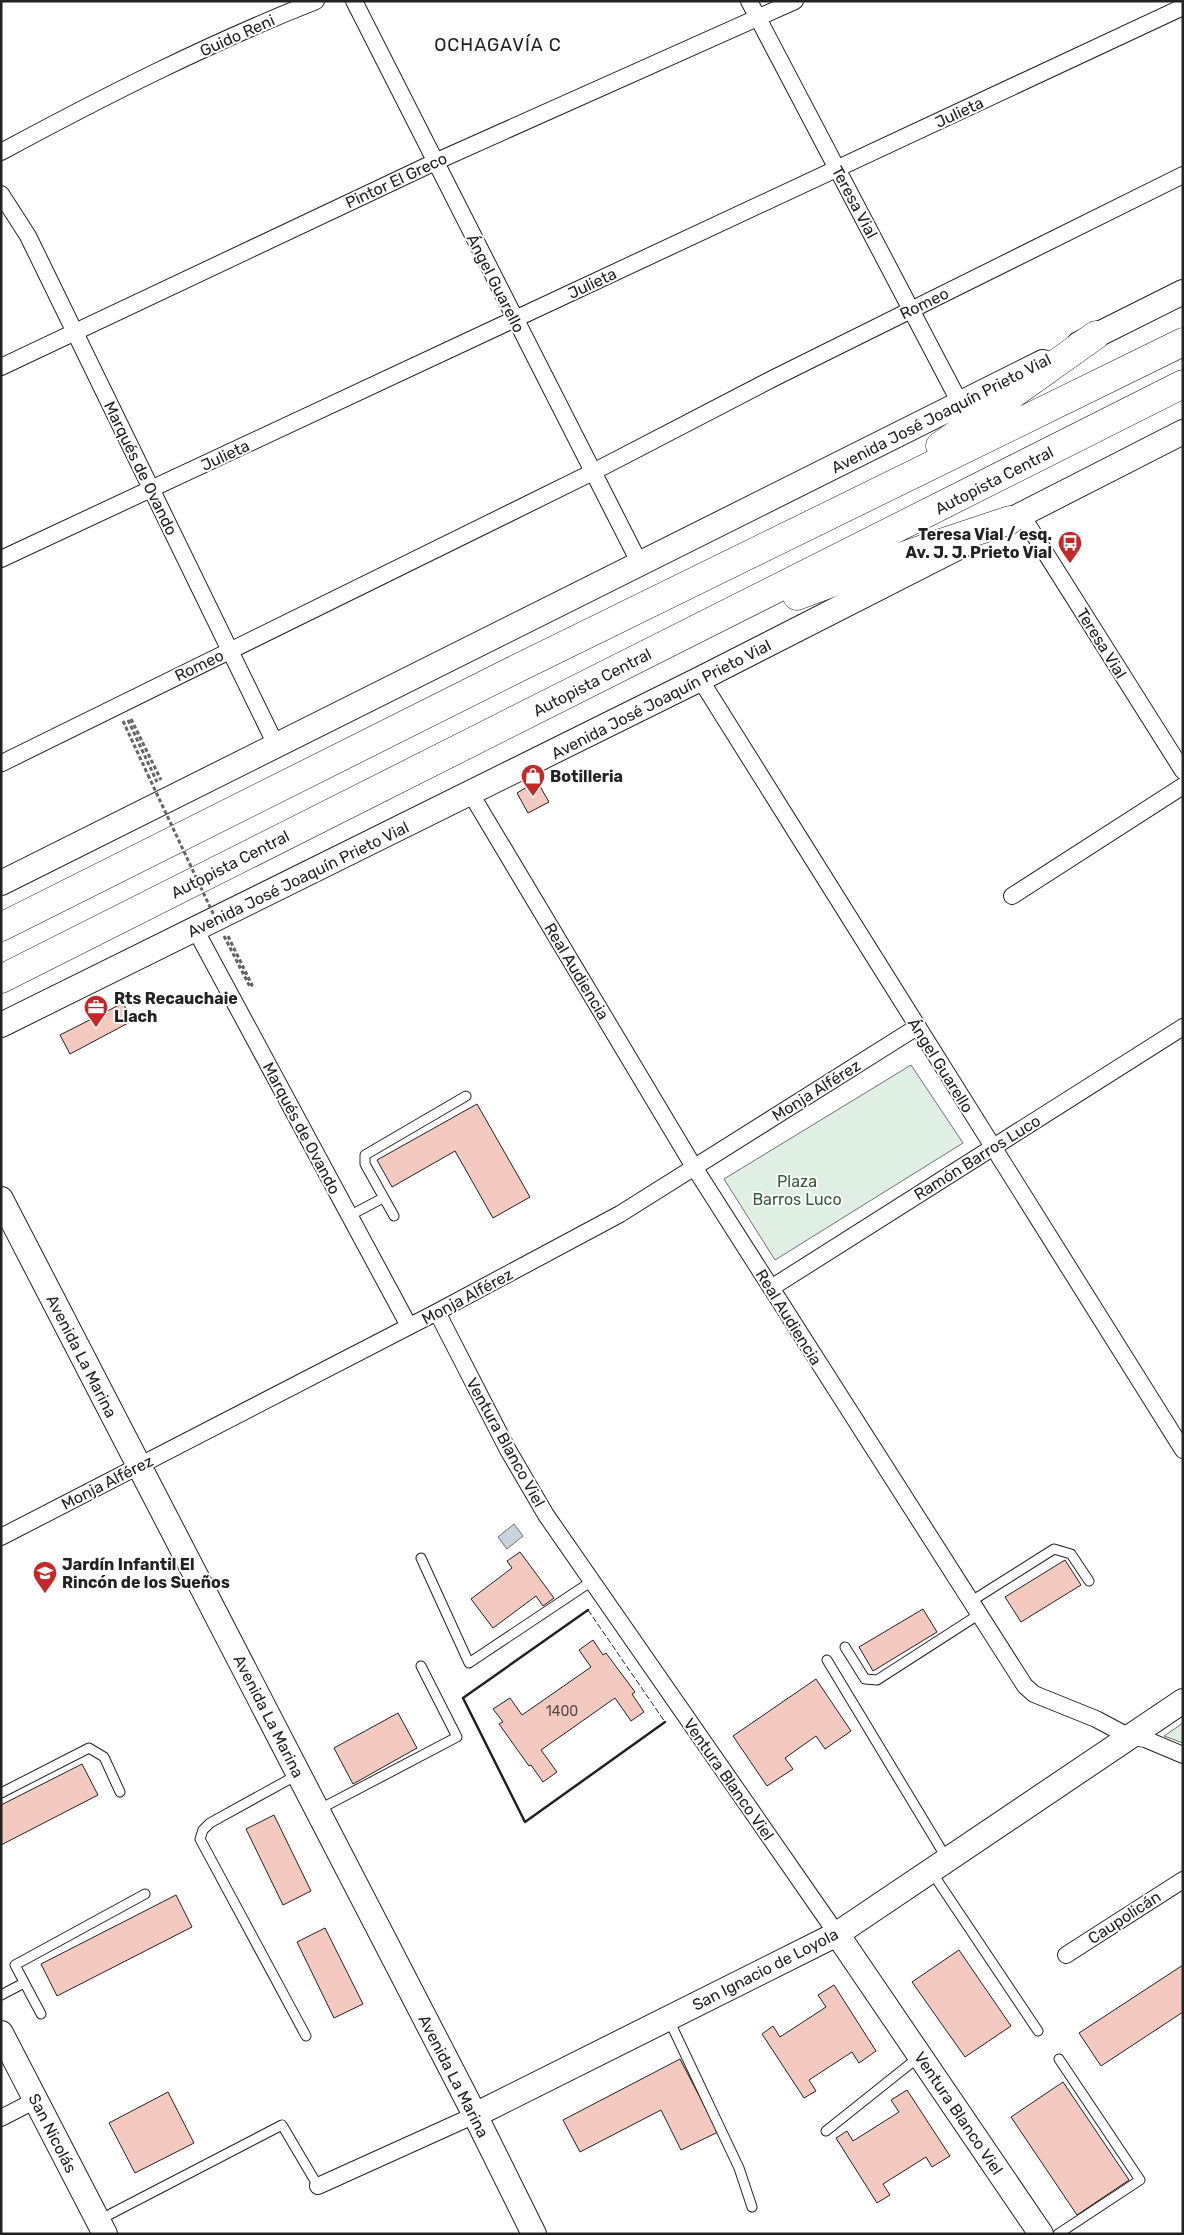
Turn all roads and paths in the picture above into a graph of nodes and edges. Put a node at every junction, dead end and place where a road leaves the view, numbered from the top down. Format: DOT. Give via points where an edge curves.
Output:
graph roads {
  1 [pos="316,1"];
  2 [pos="354,1"];
  3 [pos="749,1"];
  4 [pos="795,1"];
  5 [pos="1183,7"];
  6 [pos="758,19"];
  7 [pos="1,152"];
  8 [pos="435,162"];
  9 [pos="837,169"];
  10 [pos="1183,175"];
  11 [pos="1,194"];
  12 [pos="1183,292"];
  13 [pos="911,310"];
  14 [pos="515,319"];
  15 [pos="74,332"];
  16 [pos="1096,335"];
  17 [pos="1183,342"];
  18 [pos="1,368"];
  19 [pos="1183,384"];
  20 [pos="960,403"];
  21 [pos="1183,432"];
  22 [pos="593,472"];
  23 [pos="151,489"];
  24 [pos="828,516"];
  25 [pos="1016,517"];
  26 [pos="1,559"];
  27 [pos="640,564"];
  28 [pos="700,628"];
  29 [pos="230,651"];
  30 [pos="700,679"];
  31 [pos="123,711"];
  32 [pos="276,745"];
  33 [pos="2,763"];
  34 [pos="1183,771"];
  35 [pos="150,774"];
  36 [pos="1183,786"];
  37 [pos="471,794"];
  38 [pos="1,883"];
  39 [pos="1012,896"];
  40 [pos="1,927"];
  41 [pos="195,929"];
  42 [pos="236,952"];
  43 [pos="1,979"];
  44 [pos="1,1026"];
  45 [pos="917,1027"];
  46 [pos="1183,1027"];
  47 [pos="466,1096"];
  48 [pos="992,1147"];
  49 [pos="694,1167"];
  50 [pos="383,1198"];
  51 [pos="1,1199"];
  52 [pos="349,1216"];
  53 [pos="394,1216"];
  54 [pos="770,1288"];
  55 [pos="437,1312"];
  56 [pos="409,1326"];
  57 [pos="1183,1450"];
  58 [pos="139,1466"];
  59 [pos="1,1537"];
  60 [pos="422,1558"];
  61 [pos="592,1581"];
  62 [pos="1088,1581"];
  63 [pos="974,1608"];
  64 [pos="845,1647"];
  65 [pos="827,1660"];
  66 [pos="421,1666"];
  67 [pos="1183,1701"];
  68 [pos="1128,1736"];
  69 [pos="1183,1755"];
  70 [pos="299,1774"];
  71 [pos="120,1792"];
  72 [pos="1,1793"];
  73 [pos="317,1810"];
  74 [pos="939,1865"];
  75 [pos="1183,1880"];
  76 [pos="145,1894"];
  77 [pos="837,1934"];
  78 [pos="1066,1955"];
  79 [pos="24,1983"];
  80 [pos="1,1995"];
  81 [pos="42,2014"];
  82 [pos="668,2018"];
  83 [pos="1038,2031"];
  84 [pos="1,2033"];
  85 [pos="306,2036"];
  86 [pos="920,2056"];
  87 [pos="1059,2059"];
  88 [pos="36,2100"];
  89 [pos="475,2115"];
  90 [pos="1,2118"];
  91 [pos="826,2131"];
  92 [pos="318,2186"];
  93 [pos="752,2207"];
  94 [pos="102,2227"];
  95 [pos="534,2234"];
  96 [pos="1041,2234"];
  97 [pos="1058,2234"];
  1 -- 7 [label="street, Guido Reni" via="108,94"];
  2 -- 8 [label="street, Ángel Guarello"];
  3 -- 6 [label="street, Teresa Vial"];
  4 -- 6 [label="street, Pintor El Greco"];
  5 -- 9 [label="street, Julieta"];
  6 -- 8 [label="street, Pintor El Greco"];
  6 -- 9 [label="street, Teresa Vial"];
  8 -- 14 [label="street, Ángel Guarello"];
  8 -- 15 [label="street, Pintor El Greco"];
  9 -- 13 [label="street, Teresa Vial"];
  9 -- 14 [label="street, Julieta"];
  10 -- 13 [label="street, Romeo"];
  11 -- 15 [label="street, Marqués de Ovando" via="28,236"];
  12 -- 16 [label="main road, Avenida José Joaquín Prieto Vial"];
  13 -- 20 [label="street, Teresa Vial"];
  13 -- 22 [label="street, Romeo"];
  14 -- 22 [label="street, Ángel Guarello"];
  14 -- 23 [label="street, Julieta"];
  15 -- 18 [label="street, Pintor El Greco"];
  15 -- 23 [label="street, Marqués de Ovando"];
  16 -- 20 [label="main road, Avenida José Joaquín Prieto Vial"];
  16 -- 24 [label="highway" via="944,444"];
  17 -- 24 [label="highway"];
  19 -- 28 [label="highway, Autopista Central"];
  20 -- 27 [label="main road, Avenida José Joaquín Prieto Vial"];
  21 -- 25 [label="main road, Avenida José Joaquín Prieto Vial"];
  22 -- 27 [label="street, Ángel Guarello"];
  22 -- 29 [label="street, Romeo"];
  23 -- 26 [label="street, Julieta"];
  23 -- 29 [label="street, Marqués de Ovando"];
  24 -- 40 [label="highway"];
  25 -- 28 [label="highway"];
  25 -- 30 [label="main road, Avenida José Joaquín Prieto Vial"];
  25 -- 34 [label="street, Teresa Vial"];
  27 -- 32 [label="main road, Avenida José Joaquín Prieto Vial"];
  28 -- 43 [label="highway, Autopista Central"];
  29 -- 31 [label="street, Romeo"];
  29 -- 32 [label="street, Marqués de Ovando"];
  30 -- 37 [label="main road, Avenida José Joaquín Prieto Vial"];
  30 -- 45 [label="street, Ángel Guarello"];
  31 -- 33 [label="street, Romeo"];
  31 -- 35 [label="path"];
  31 -- 35 [label="path" via="163,783 158,785"];
  32 -- 38 [label="main road, Avenida José Joaquín Prieto Vial"];
  35 -- 42 [label="path, bridge" via="250,987"];
  36 -- 39 [label="street"];
  37 -- 41 [label="main road, Avenida José Joaquín Prieto Vial"];
  37 -- 49 [label="street, Real Audiencia"];
  41 -- 44 [label="main road, Avenida José Joaquín Prieto Vial"];
  41 -- 52 [label="street, Marqués de Ovando"];
  45 -- 48 [label="street, Ángel Guarello"];
  45 -- 49 [label="street, Monja Alférez"];
  46 -- 48 [label="street, Ramón Barros Luco"];
  47 -- 50 [label="lane" via="365,1155 365,1164"];
  48 -- 54 [label="street, Ramón Barros Luco"];
  48 -- 57 [label="street, Ángel Guarello"];
  49 -- 54 [label="street, Real Audiencia"];
  49 -- 55 [label="street, Monja Alférez" via="620,1214"];
  50 -- 52 [label="lane"];
  50 -- 53 [label="lane"];
  51 -- 58 [label="main road, Avenida La Marina"];
  52 -- 56 [label="street, Marqués de Ovando"];
  54 -- 63 [label="street, Real Audiencia"];
  55 -- 56 [label="street, Monja Alférez"];
  55 -- 61 [label="street, Ventura Blanco Viel" via="525,1482"];
  56 -- 58 [label="street, Monja Alférez"];
  58 -- 59 [label="street, Monja Alférez"];
  58 -- 70 [label="main road, Avenida La Marina"];
  60 -- 61 [label="lane" via="469,1663"];
  61 -- 77 [label="street, Ventura Blanco Viel"];
  62 -- 63 [label="lane" via="1071,1554 1054,1549"];
  63 -- 64 [label="lane" via="877,1680 865,1679"];
  63 -- 68 [label="street, Real Audiencia" via="1019,1678 1034,1694"];
  65 -- 74 [label="lane"];
  66 -- 73 [label="lane" via="457,1737"];
  67 -- 68 [label="main road, San Ignacio de Loyola"];
  68 -- 69 [label="street, Real Audiencia" via="1145,1739"];
  68 -- 74 [label="main road, San Ignacio de Loyola"];
  70 -- 73 [label="main road, Avenida La Marina"];
  70 -- 85 [label="lane" via="210,1823 200,1839"];
  71 -- 72 [label="lane" via="104,1757 89,1748"];
  73 -- 89 [label="main road, Avenida La Marina"];
  74 -- 77 [label="main road, San Ignacio de Loyola"];
  74 -- 83 [label="lane"];
  75 -- 78 [label="street, Caupolicán"];
  76 -- 79 [label="lane" via="15,1965"];
  77 -- 82 [label="main road, San Ignacio de Loyola"];
  77 -- 86 [label="main road, Ventura Blanco Viel"];
  79 -- 80 [label="lane"];
  79 -- 81 [label="lane"];
  82 -- 89 [label="main road, San Ignacio de Loyola"];
  82 -- 93 [label="lane" via="739,2168"];
  84 -- 88 [label="main road, San Nicolás"];
  86 -- 91 [label="lane"];
  86 -- 96 [label="main road, Ventura Blanco Viel"];
  87 -- 97 [label="lane" via="1140,2180"];
  88 -- 90 [label="street"];
  88 -- 94 [label="main road, San Nicolás"];
  89 -- 92 [label="street, San Ignacio de Loyola"];
  89 -- 95 [label="main road, Avenida La Marina"];
  92 -- 94 [label="lane" via="282,2125"];
}
